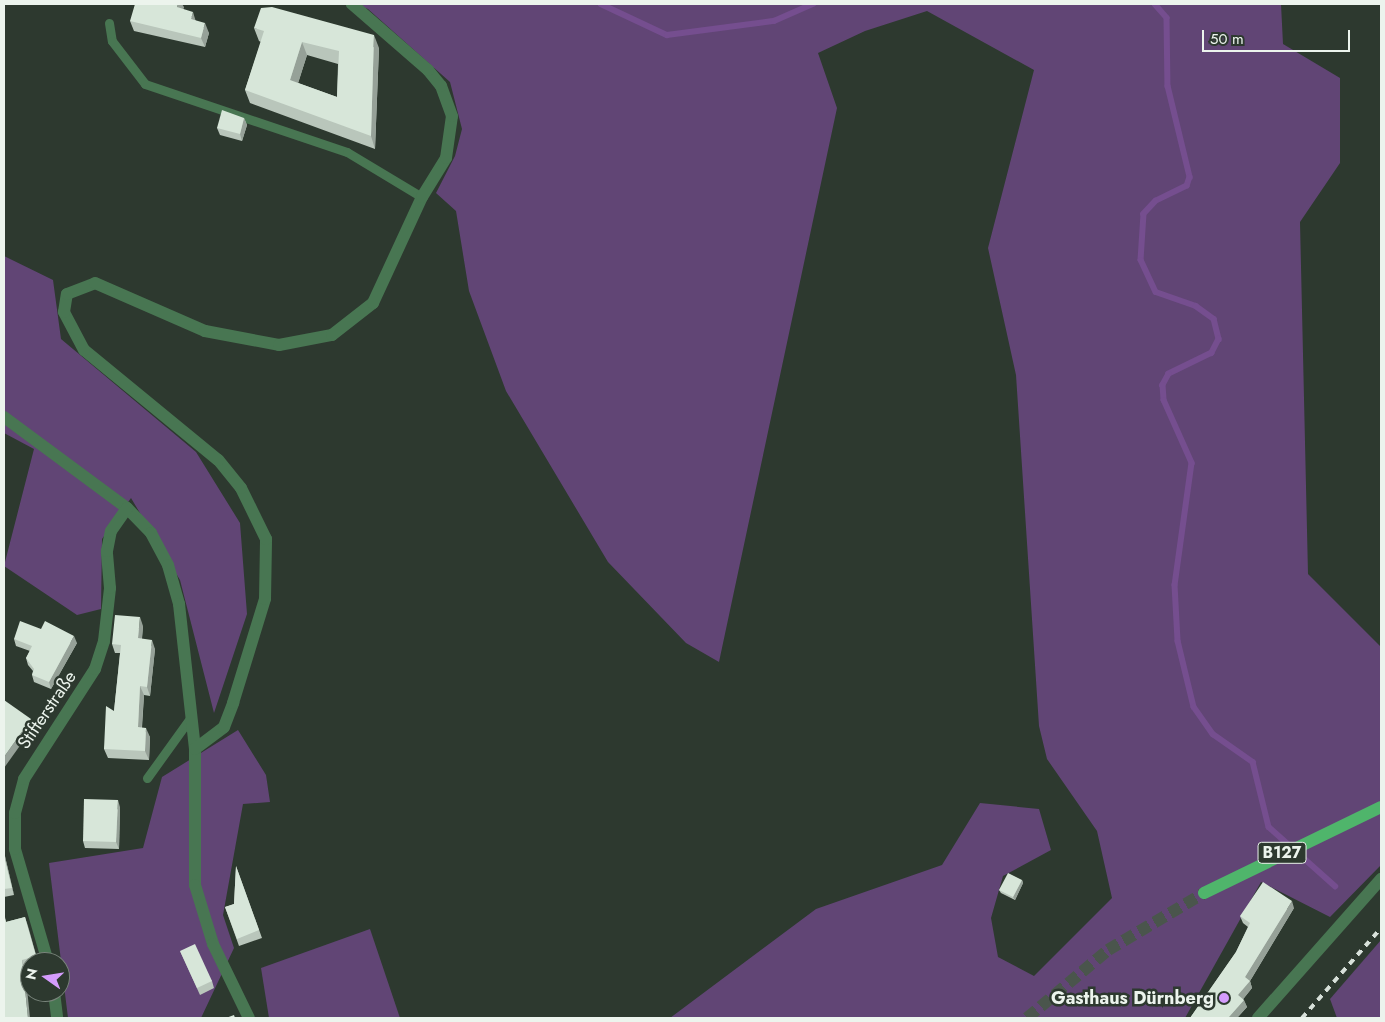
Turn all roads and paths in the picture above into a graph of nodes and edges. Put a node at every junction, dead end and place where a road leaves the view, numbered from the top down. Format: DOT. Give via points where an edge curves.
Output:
graph roads {
  1 [pos="352,4"];
  2 [pos="109,23"];
  3 [pos="422,197"];
  4 [pos="4,417"];
  5 [pos="127,508"];
  6 [pos="191,717"];
  7 [pos="195,749"];
  8 [pos="148,778"];
  9 [pos="1381,807"];
  10 [pos="1378,883"];
  11 [pos="1204,893"];
  12 [pos="45,952"];
  13 [pos="55,1002"];
  14 [pos="57,1018"];
  15 [pos="249,1018"];
  16 [pos="1258,1018"];
  1 -- 3 [label="street" via="407,49 441,86 448,100 450,145"];
  2 -- 3 [label="lane" via="112,41 145,84 347,152"];
  3 -- 7 [label="street" via="373,304 350,325 307,343 245,342 205,331 95,283 67,294 64,312 84,350 218,460 245,495 266,539 265,599 233,703 224,727"];
  4 -- 5 [label="street"];
  5 -- 6 [label="street" via="151,533 168,565 178,604"];
  5 -- 12 [label="street, Stifterstraße" via="111,531 107,551 110,588 104,641 95,669 24,779 15,813 15,849"];
  6 -- 7 [label="street"];
  6 -- 8 [label="lane"];
  7 -- 15 [label="street" via="195,885 213,944"];
  9 -- 11 [label="main road, B127"];
  10 -- 16 [label="street"];
  13 -- 14 [label="street"];
}
